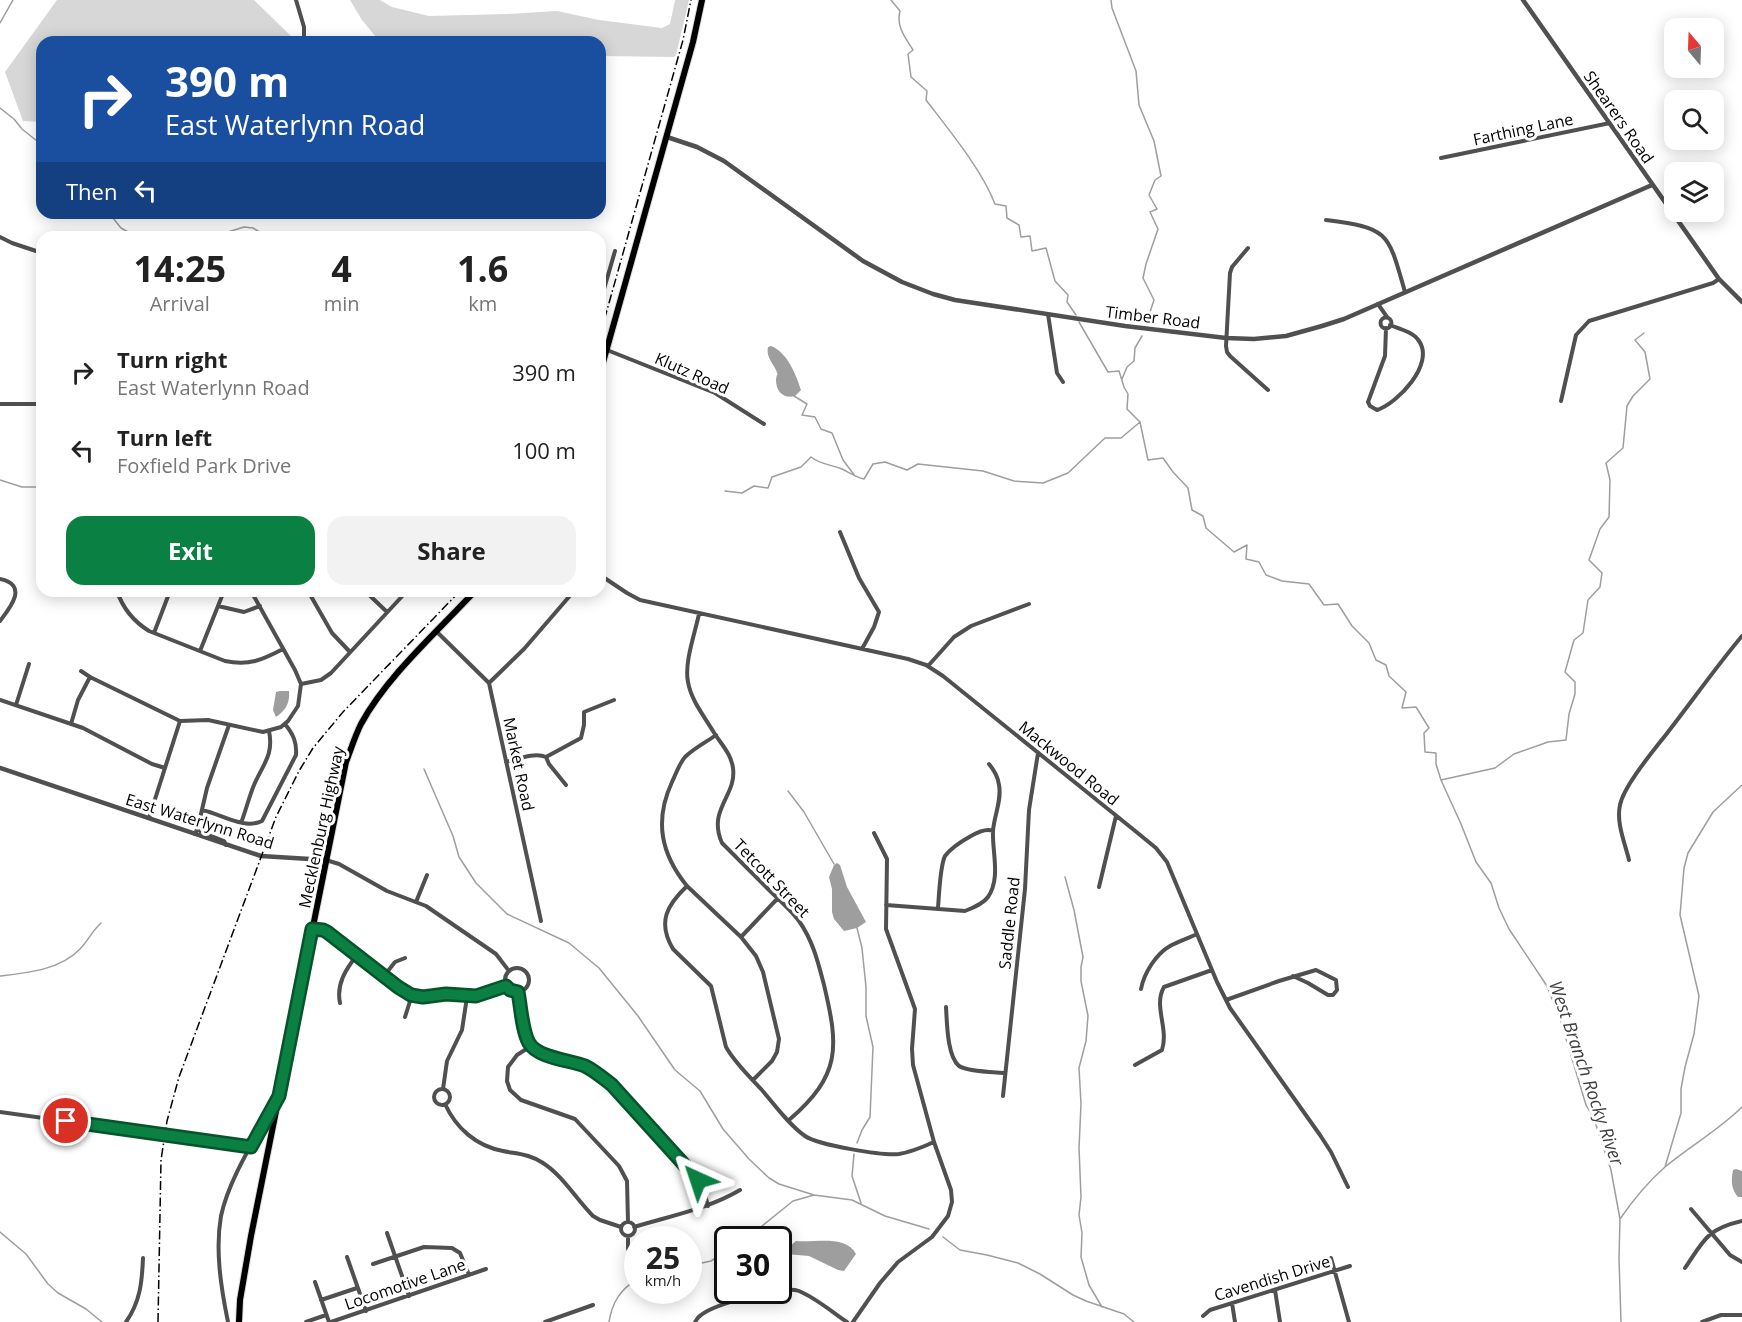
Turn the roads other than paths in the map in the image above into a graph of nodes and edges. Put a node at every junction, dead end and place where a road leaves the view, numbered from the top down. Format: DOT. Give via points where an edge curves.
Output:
graph roads {
  1 [pos="296,0"];
  2 [pos="702,0"];
  3 [pos="1523,0"];
  4 [pos="304,36"];
  5 [pos="1610,123"];
  6 [pos="667,137"];
  7 [pos="1441,158"];
  8 [pos="1652,185"];
  9 [pos="1326,220"];
  10 [pos="0,237"];
  11 [pos="1248,248"];
  12 [pos="36,251"];
  13 [pos="615,251"];
  14 [pos="1719,279"];
  15 [pos="606,282"];
  16 [pos="1405,292"];
  17 [pos="1742,302"];
  18 [pos="1379,306"];
  19 [pos="1048,314"];
  20 [pos="1384,318"];
  21 [pos="1388,327"];
  22 [pos="1226,338"];
  23 [pos="607,350"];
  24 [pos="606,353"];
  25 [pos="1063,382"];
  26 [pos="1268,390"];
  27 [pos="1560,401"];
  28 [pos="0,404"];
  29 [pos="36,404"];
  30 [pos="764,424"];
  31 [pos="840,532"];
  32 [pos="0,579"];
  33 [pos="606,579"];
  34 [pos="119,597"];
  35 [pos="168,597"];
  36 [pos="222,597"];
  37 [pos="255,597"];
  38 [pos="311,597"];
  39 [pos="371,597"];
  40 [pos="401,597"];
  41 [pos="469,597"];
  42 [pos="569,597"];
  43 [pos="1029,604"];
  44 [pos="218,606"];
  45 [pos="260,606"];
  46 [pos="387,612"];
  47 [pos="699,614"];
  48 [pos="0,621"];
  49 [pos="437,632"];
  50 [pos="154,633"];
  51 [pos="1742,636"];
  52 [pos="283,649"];
  53 [pos="862,649"];
  54 [pos="200,651"];
  55 [pos="350,652"];
  56 [pos="29,664"];
  57 [pos="928,666"];
  58 [pos="81,671"];
  59 [pos="90,677"];
  60 [pos="489,683"];
  61 [pos="301,684"];
  62 [pos="0,700"];
  63 [pos="614,700"];
  64 [pos="16,705"];
  65 [pos="180,721"];
  66 [pos="71,724"];
  67 [pos="285,724"];
  68 [pos="229,725"];
  69 [pos="269,731"];
  70 [pos="716,735"];
  71 [pos="1038,753"];
  72 [pos="546,757"];
  73 [pos="506,762"];
  74 [pos="989,764"];
  75 [pos="0,768"];
  76 [pos="165,768"];
  77 [pos="566,785"];
  78 [pos="202,810"];
  79 [pos="1116,816"];
  80 [pos="149,819"];
  81 [pos="242,823"];
  82 [pos="198,827"];
  83 [pos="993,831"];
  84 [pos="874,833"];
  85 [pos="194,834"];
  86 [pos="226,845"];
  87 [pos="326,860"];
  88 [pos="1629,860"];
  89 [pos="427,875"];
  90 [pos="687,886"];
  91 [pos="1099,887"];
  92 [pos="778,898"];
  93 [pos="416,902"];
  94 [pos="886,904"];
  95 [pos="938,908"];
  96 [pos="541,921"];
  97 [pos="312,929"];
  98 [pos="1197,934"];
  99 [pos="741,937"];
  100 [pos="357,955"];
  101 [pos="405,958"];
  102 [pos="1212,970"];
  103 [pos="509,971"];
  104 [pos="384,976"];
  105 [pos="1293,976"];
  106 [pos="506,986"];
  107 [pos="1141,989"];
  108 [pos="518,992"];
  109 [pos="411,995"];
  110 [pos="467,997"];
  111 [pos="1226,1000"];
  112 [pos="340,1003"];
  113 [pos="946,1007"];
  114 [pos="405,1017"];
  115 [pos="531,1046"];
  116 [pos="1135,1065"];
  117 [pos="1005,1073"];
  118 [pos="753,1080"];
  119 [pos="443,1089"];
  120 [pos="279,1096"];
  121 [pos="1003,1096"];
  122 [pos="445,1104"];
  123 [pos="0,1112"];
  124 [pos="789,1120"];
  125 [pos="934,1142"];
  126 [pos="251,1147"];
  127 [pos="1348,1187"];
  128 [pos="740,1190"];
  129 [pos="708,1206"];
  130 [pos="1691,1209"];
  131 [pos="1742,1221"];
  132 [pos="628,1222"];
  133 [pos="634,1226"];
  134 [pos="638,1226"];
  135 [pos="621,1227"];
  136 [pos="387,1233"];
  137 [pos="624,1233"];
  138 [pos="1712,1233"];
  139 [pos="395,1256"];
  140 [pos="347,1257"];
  141 [pos="142,1258"];
  142 [pos="1331,1258"];
  143 [pos="1742,1262"];
  144 [pos="373,1264"];
  145 [pos="1350,1266"];
  146 [pos="1685,1268"];
  147 [pos="486,1269"];
  148 [pos="1335,1271"];
  149 [pos="469,1275"];
  150 [pos="315,1281"];
  151 [pos="357,1288"];
  152 [pos="1275,1290"];
  153 [pos="409,1296"];
  154 [pos="321,1300"];
  155 [pos="1232,1303"];
  156 [pos="593,1305"];
  157 [pos="366,1311"];
  158 [pos="326,1315"];
  159 [pos="1742,1315"];
  160 [pos="1203,1316"];
  161 [pos="552,1321"];
  162 [pos="126,1322"];
  163 [pos="228,1322"];
  164 [pos="239,1322"];
  165 [pos="306,1322"];
  166 [pos="330,1322"];
  167 [pos="545,1322"];
  168 [pos="695,1322"];
  169 [pos="846,1322"];
  170 [pos="853,1322"];
  171 [pos="1236,1322"];
  172 [pos="1280,1322"];
  173 [pos="1350,1322"];
  174 [pos="1702,1322"];
  1 -- 4 [label="street"];
  2 -- 6 [label="main road"];
  3 -- 5 [label="street, Shearers Road"];
  5 -- 7 [label="street, Farthing Lane"];
  5 -- 8 [label="street, Shearers Road"];
  6 -- 19 [label="street, Timber Road" via="724,161 863,261 902,282 955,300"];
  6 -- 23 [label="main road"];
  8 -- 14 [label="street, Shearers Road"];
  8 -- 16 [label="street, Timber Road"];
  9 -- 16 [label="street" via="1369,227 1382,235 1392,251"];
  10 -- 12 [label="street"];
  11 -- 22 [label="street" via="1230,273"];
  13 -- 15 [label="street"];
  14 -- 17 [label="street, Shearers Road"];
  14 -- 27 [label="street" via="1589,321 1576,335"];
  16 -- 18 [label="street, Timber Road"];
  18 -- 20 [label="street"];
  18 -- 22 [label="street, Timber Road" via="1286,336"];
  19 -- 22 [label="street, Timber Road"];
  19 -- 25 [label="street" via="1057,373"];
  20 -- 21 [label="street" via="1391,321"];
  20 -- 21 [label="street" via="1381,326"];
  21 -- 21 [label="street" via="1419,340 1423,347 1422,364 1398,397 1377,410 1368,402 1385,356"];
  22 -- 26 [label="street" via="1230,356"];
  23 -- 24 [label="main road"];
  23 -- 30 [label="street, Klutz Road" via="714,393"];
  28 -- 29 [label="street"];
  31 -- 53 [label="street" via="859,578 879,612"];
  32 -- 48 [label="street" via="13,585 15,596"];
  33 -- 47 [label="street, Mackwood Road" via="640,600"];
  34 -- 50 [label="street" via="130,617"];
  35 -- 50 [label="street"];
  36 -- 44 [label="street"];
  37 -- 45 [label="street"];
  38 -- 55 [label="street" via="332,633"];
  39 -- 46 [label="street"];
  40 -- 46 [label="street"];
  41 -- 49 [label="main road, Mecklenburg Highway"];
  42 -- 60 [label="street" via="524,650"];
  43 -- 57 [label="street" via="970,626 954,637"];
  44 -- 45 [label="street" via="244,612"];
  44 -- 54 [label="street"];
  45 -- 52 [label="street"];
  46 -- 55 [label="street"];
  47 -- 53 [label="street, Mackwood Road"];
  47 -- 70 [label="street, Tetcott Street" via="688,660 688,684"];
  49 -- 60 [label="street"];
  49 -- 87 [label="main road, Mecklenburg Highway" via="394,678 362,724 346,762"];
  50 -- 54 [label="street"];
  51 -- 88 [label="street" via="1647,760 1620,802 1619,823"];
  52 -- 54 [label="street" via="254,662 236,663"];
  52 -- 61 [label="street"];
  53 -- 57 [label="street, Mackwood Road"];
  55 -- 61 [label="street" via="321,680"];
  56 -- 64 [label="street"];
  57 -- 71 [label="street, Mackwood Road"];
  58 -- 59 [label="street"];
  59 -- 65 [label="street"];
  59 -- 66 [label="street"];
  60 -- 73 [label="street, Market Road"];
  61 -- 67 [label="street" via="298,706"];
  62 -- 64 [label="street"];
  63 -- 72 [label="street" via="584,712 581,738"];
  64 -- 66 [label="street"];
  65 -- 68 [label="street" via="208,720"];
  65 -- 76 [label="street"];
  66 -- 76 [label="street"];
  67 -- 69 [label="street"];
  67 -- 81 [label="street" via="295,740 296,755 262,821"];
  68 -- 69 [label="street"];
  68 -- 78 [label="street"];
  69 -- 81 [label="street" via="270,753"];
  70 -- 90 [label="street" via="681,762 663,809 665,849"];
  70 -- 92 [label="street, Tetcott Street" via="734,771 717,818 718,835"];
  71 -- 79 [label="street, Mackwood Road"];
  71 -- 117 [label="street, Saddle Road" via="1030,801 1025,889"];
  72 -- 73 [label="street" via="542,754"];
  72 -- 77 [label="street"];
  73 -- 96 [label="street, Market Road"];
  74 -- 83 [label="street" via="1000,787"];
  75 -- 80 [label="street, East Waterlynn Road"];
  76 -- 80 [label="street"];
  78 -- 81 [label="street"];
  78 -- 82 [label="street"];
  79 -- 91 [label="street"];
  79 -- 98 [label="street, Mackwood Road" via="1156,848 1167,862"];
  80 -- 85 [label="street, East Waterlynn Road"];
  82 -- 85 [label="street"];
  82 -- 86 [label="street"];
  83 -- 95 [label="street" via="977,832 946,855"];
  83 -- 95 [label="street" via="995,869 988,898 965,911"];
  84 -- 94 [label="street" via="887,859"];
  85 -- 86 [label="street, East Waterlynn Road"];
  86 -- 87 [label="street, East Waterlynn Road" via="261,856"];
  87 -- 93 [label="street, East Waterlynn Road"];
  87 -- 97 [label="main road, Mecklenburg Highway"];
  89 -- 93 [label="street"];
  90 -- 99 [label="street"];
  90 -- 118 [label="street" via="669,906 666,934 674,949 711,986 726,1047"];
  92 -- 99 [label="street"];
  92 -- 124 [label="street, Tetcott Street" via="800,922 818,959 834,1039 825,1080"];
  93 -- 103 [label="street, East Waterlynn Road" via="496,954"];
  94 -- 95 [label="street"];
  94 -- 125 [label="street" via="886,929 915,1008 913,1065"];
  97 -- 100 [label="street" via="327,932"];
  97 -- 120 [label="main road, Mecklenburg Highway"];
  98 -- 102 [label="street, Mackwood Road"];
  98 -- 107 [label="street" via="1170,946 1156,958"];
  99 -- 118 [label="street" via="763,972 779,1039 772,1061"];
  100 -- 104 [label="street"];
  100 -- 112 [label="street" via="341,981"];
  101 -- 104 [label="street" via="395,962"];
  102 -- 111 [label="street, Mackwood Road"];
  102 -- 116 [label="street" via="1164,987 1159,1006 1164,1028 1162,1050"];
  103 -- 106 [label="street"];
  103 -- 108 [label="street" via="523,970 528,976 527,986"];
  104 -- 109 [label="street"];
  105 -- 105 [label="street" via="1328,995 1337,990 1336,980 1316,970"];
  105 -- 111 [label="street"];
  106 -- 108 [label="street"];
  106 -- 110 [label="street"];
  108 -- 115 [label="street"];
  109 -- 110 [label="street"];
  109 -- 114 [label="street"];
  110 -- 119 [label="street" via="462,1030 447,1061"];
  111 -- 127 [label="street, Mackwood Road" via="1320,1135"];
  113 -- 117 [label="street" via="950,1048 959,1066"];
  115 -- 129 [label="street" via="589,1068 612,1085 698,1180"];
  115 -- 132 [label="street" via="508,1067 510,1090 521,1100 575,1119 619,1166 627,1181"];
  117 -- 121 [label="street, Saddle Road"];
  118 -- 124 [label="street"];
  119 -- 122 [label="street" via="450,1096"];
  119 -- 122 [label="street" via="435,1096 438,1103"];
  120 -- 126 [label="street"];
  120 -- 164 [label="main road, Mecklenburg Highway" via="251,1236"];
  122 -- 135 [label="street" via="456,1123 476,1141 539,1160 593,1216"];
  123 -- 126 [label="street"];
  124 -- 125 [label="street" via="814,1141 876,1152 900,1154"];
  125 -- 170 [label="street" via="951,1190 948,1216 932,1237 894,1266"];
  126 -- 163 [label="street" via="229,1190 219,1235"];
  128 -- 129 [label="street"];
  129 -- 134 [label="street"];
  130 -- 138 [label="street"];
  131 -- 138 [label="street"];
  132 -- 133 [label="street"];
  132 -- 135 [label="street"];
  135 -- 137 [label="street"];
  136 -- 139 [label="street"];
  138 -- 143 [label="street" via="1730,1255"];
  138 -- 146 [label="street"];
  139 -- 144 [label="street"];
  139 -- 149 [label="street" via="424,1247 452,1248 460,1253"];
  139 -- 153 [label="street"];
  140 -- 151 [label="street"];
  141 -- 162 [label="street" via="139,1299"];
  142 -- 148 [label="street"];
  145 -- 148 [label="street, Cavendish Drive"];
  147 -- 149 [label="street, Locomotive Lane"];
  148 -- 152 [label="street, Cavendish Drive"];
  148 -- 173 [label="street"];
  149 -- 153 [label="street, Locomotive Lane"];
  150 -- 154 [label="street"];
  151 -- 154 [label="street"];
  151 -- 157 [label="street"];
  152 -- 155 [label="street, Cavendish Drive"];
  152 -- 172 [label="street"];
  153 -- 157 [label="street, Locomotive Lane"];
  154 -- 158 [label="street"];
  155 -- 160 [label="street, Cavendish Drive"];
  155 -- 171 [label="street"];
  156 -- 161 [label="street"];
  157 -- 166 [label="street, Locomotive Lane"];
  158 -- 165 [label="street"];
  158 -- 166 [label="street"];
  159 -- 174 [label="street" via="1721,1315"];
  161 -- 167 [label="street"];
  168 -- 169 [label="street" via="707,1311 744,1298 789,1290 809,1297"];
}
